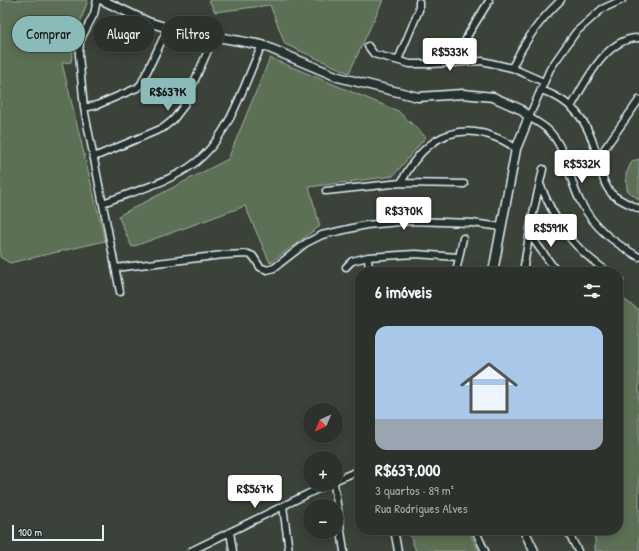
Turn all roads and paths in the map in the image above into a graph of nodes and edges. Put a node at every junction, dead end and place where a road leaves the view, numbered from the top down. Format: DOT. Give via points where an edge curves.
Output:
graph roads {
  1 [pos="97,0"];
  2 [pos="102,0"];
  3 [pos="561,0"];
  4 [pos="622,0"];
  5 [pos="489,1"];
  6 [pos="420,2"];
  7 [pos="162,26"];
  8 [pos="639,38"];
  9 [pos="224,39"];
  10 [pos="162,40"];
  11 [pos="262,45"];
  12 [pos="368,46"];
  13 [pos="208,52"];
  14 [pos="398,60"];
  15 [pos="456,63"];
  16 [pos="512,68"];
  17 [pos="544,82"];
  18 [pos="541,90"];
  19 [pos="639,100"];
  20 [pos="571,107"];
  21 [pos="84,108"];
  22 [pos="529,117"];
  23 [pos="516,149"];
  24 [pos="94,157"];
  25 [pos="598,158"];
  26 [pos="544,169"];
  27 [pos="401,183"];
  28 [pos="464,184"];
  29 [pos="540,184"];
  30 [pos="326,191"];
  31 [pos="103,204"];
  32 [pos="639,209"];
  33 [pos="502,227"];
  34 [pos="530,235"];
  35 [pos="463,238"];
  36 [pos="368,257"];
  37 [pos="458,257"];
  38 [pos="639,257"];
  39 [pos="346,267"];
  40 [pos="369,267"];
  41 [pos="457,267"];
  42 [pos="494,267"];
  43 [pos="524,267"];
  44 [pos="553,267"];
  45 [pos="600,267"];
  46 [pos="115,268"];
  47 [pos="120,292"];
  48 [pos="355,472"];
  49 [pos="343,477"];
  50 [pos="314,491"];
  51 [pos="335,491"];
  52 [pos="283,506"];
  53 [pos="230,532"];
  54 [pos="395,535"];
  55 [pos="477,535"];
  56 [pos="526,535"];
  57 [pos="570,535"];
  58 [pos="191,551"];
  59 [pos="233,551"];
  60 [pos="289,551"];
  61 [pos="344,551"];
  62 [pos="398,551"];
  63 [pos="485,551"];
  64 [pos="534,551"];
  65 [pos="578,551"];
  1 -- 21 [label="street" via="94,14 80,41"];
  2 -- 7 [label="street"];
  3 -- 16 [label="street" via="537,25 523,45"];
  4 -- 17 [label="street" via="602,9 576,32 550,68"];
  5 -- 15 [label="street"];
  6 -- 14 [label="street" via="420,10"];
  8 -- 20 [label="street" via="626,40 611,49 594,67"];
  9 -- 11 [label="street"];
  10 -- 21 [label="street" via="137,88"];
  11 -- 22 [label="street" via="338,78 418,97 463,94 492,97 520,109"];
  11 -- 31 [label="street" via="220,135 204,156 165,180"];
  12 -- 14 [label="street" via="374,54"];
  13 -- 24 [label="street" via="183,107 173,120 163,128"];
  14 -- 15 [label="street" via="410,64"];
  15 -- 16 [label="street" via="482,61"];
  16 -- 17 [label="street"];
  17 -- 18 [label="street"];
  18 -- 20 [label="street" via="556,96"];
  18 -- 22 [label="street"];
  19 -- 25 [label="street"];
  20 -- 25 [label="street" via="585,123"];
  21 -- 24 [label="street"];
  22 -- 23 [label="street"];
  22 -- 38 [label="street" via="547,129 561,147 580,201 594,223 613,241"];
  23 -- 27 [label="street" via="506,141 476,131 450,133 423,151 410,166"];
  23 -- 33 [label="street"];
  24 -- 31 [label="street"];
  25 -- 32 [label="street" via="606,185 612,194"];
  26 -- 29 [label="street"];
  27 -- 28 [label="street"];
  27 -- 30 [label="street"];
  29 -- 34 [label="street"];
  29 -- 45 [label="street" via="548,205 565,234"];
  31 -- 46 [label="street"];
  33 -- 42 [label="street"];
  33 -- 46 [label="street" via="472,223 411,221 366,225 322,235 297,249 274,268 267,270 260,267 253,256 248,254"];
  34 -- 43 [label="street"];
  34 -- 44 [label="street"];
  35 -- 37 [label="street"];
  36 -- 37 [label="street" via="415,254"];
  36 -- 39 [label="street" via="352,261"];
  36 -- 40 [label="street"];
  37 -- 41 [label="street"];
  46 -- 47 [label="street"];
  48 -- 49 [label="street"];
  50 -- 52 [label="street"];
  51 -- 61 [label="street"];
  52 -- 53 [label="street"];
  52 -- 60 [label="street"];
  53 -- 58 [label="street"];
  53 -- 59 [label="street"];
  54 -- 62 [label="street"];
  55 -- 63 [label="street"];
  56 -- 64 [label="street"];
  57 -- 65 [label="street"];
}
